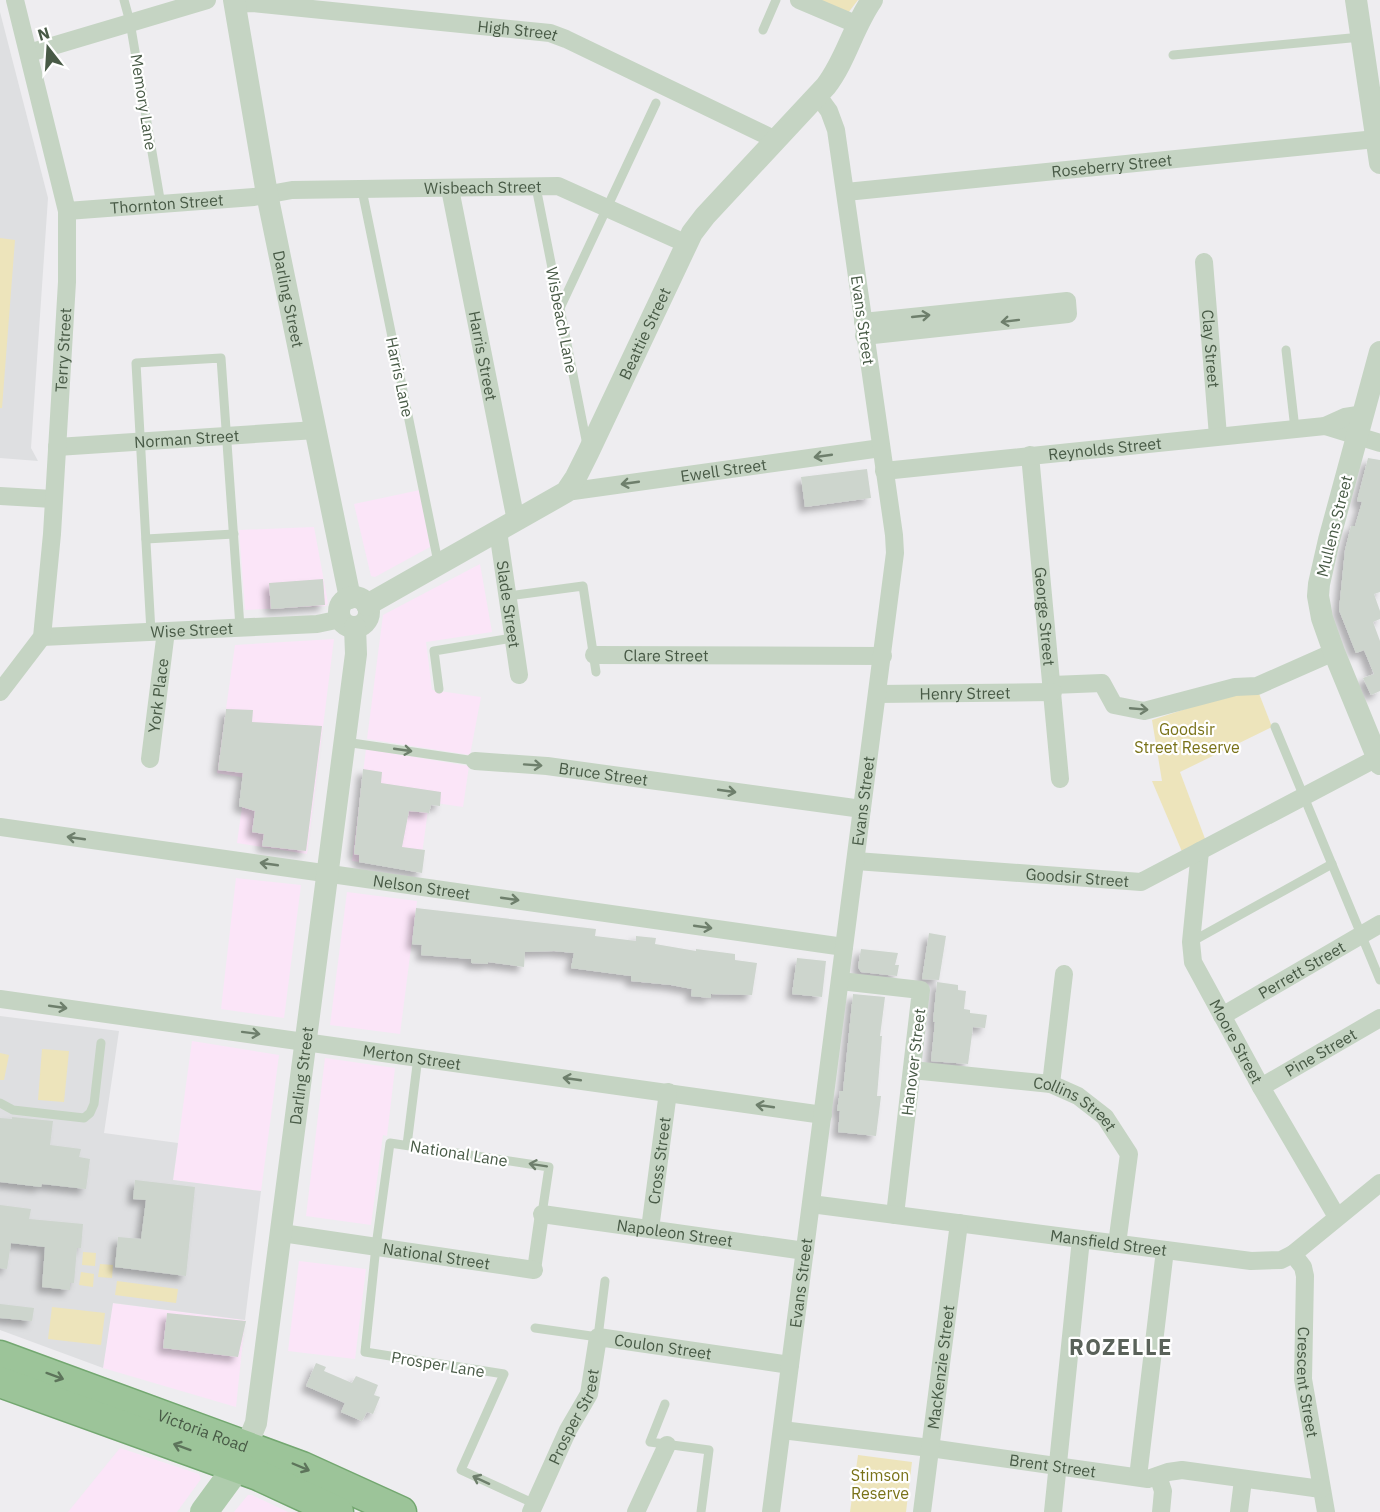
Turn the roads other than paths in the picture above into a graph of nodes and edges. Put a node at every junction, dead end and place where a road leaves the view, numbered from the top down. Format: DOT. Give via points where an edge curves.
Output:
graph roads {
  1 [pos="15,0"];
  2 [pos="124,0"];
  3 [pos="207,0"];
  4 [pos="776,0"];
  5 [pos="799,0"];
  6 [pos="872,0"];
  7 [pos="1356,0"];
  8 [pos="235,2"];
  9 [pos="130,22"];
  10 [pos="858,25"];
  11 [pos="763,30"];
  12 [pos="1361,37"];
  13 [pos="28,53"];
  14 [pos="1173,55"];
  15 [pos="818,96"];
  16 [pos="656,103"];
  17 [pos="1377,132"];
  18 [pos="776,140"];
  19 [pos="1380,163"];
  20 [pos="536,187"];
  21 [pos="450,189"];
  22 [pos="362,190"];
  23 [pos="846,192"];
  24 [pos="267,194"];
  25 [pos="161,205"];
  26 [pos="608,209"];
  27 [pos="67,211"];
  28 [pos="687,244"];
  29 [pos="1204,262"];
  30 [pos="560,308"];
  31 [pos="971,318"];
  32 [pos="863,329"];
  33 [pos="1286,350"];
  34 [pos="1380,352"];
  35 [pos="1364,414"];
  36 [pos="1324,426"];
  37 [pos="1295,429"];
  38 [pos="316,430"];
  39 [pos="1218,436"];
  40 [pos="228,437"];
  41 [pos="1357,437"];
  42 [pos="140,442"];
  43 [pos="1380,442"];
  44 [pos="57,447"];
  45 [pos="881,448"];
  46 [pos="588,453"];
  47 [pos="1030,455"];
  48 [pos="884,471"];
  49 [pos="566,492"];
  50 [pos="0,496"];
  51 [pos="53,499"];
  52 [pos="507,526"];
  53 [pos="234,534"];
  54 [pos="146,539"];
  55 [pos="439,565"];
  56 [pos="508,596"];
  57 [pos="358,602"];
  58 [pos="348,623"];
  59 [pos="240,627"];
  60 [pos="159,631"];
  61 [pos="42,637"];
  62 [pos="512,638"];
  63 [pos="1334,652"];
  64 [pos="883,656"];
  65 [pos="595,663"];
  66 [pos="519,675"];
  67 [pos="439,689"];
  68 [pos="1053,689"];
  69 [pos="0,692"];
  70 [pos="878,694"];
  71 [pos="1275,727"];
  72 [pos="345,742"];
  73 [pos="150,759"];
  74 [pos="475,761"];
  75 [pos="1379,761"];
  76 [pos="1060,779"];
  77 [pos="1304,796"];
  78 [pos="862,809"];
  79 [pos="0,827"];
  80 [pos="1200,851"];
  81 [pos="856,861"];
  82 [pos="1332,864"];
  83 [pos="327,872"];
  84 [pos="1380,924"];
  85 [pos="1361,934"];
  86 [pos="1191,942"];
  87 [pos="844,947"];
  88 [pos="1064,974"];
  89 [pos="1380,980"];
  90 [pos="840,981"];
  91 [pos="0,999"];
  92 [pos="1222,1016"];
  93 [pos="1380,1018"];
  94 [pos="306,1041"];
  95 [pos="101,1043"];
  96 [pos="418,1057"];
  97 [pos="912,1070"];
  98 [pos="1051,1084"];
  99 [pos="1261,1087"];
  100 [pos="668,1092"];
  101 [pos="0,1103"];
  102 [pos="823,1114"];
  103 [pos="407,1145"];
  104 [pos="1380,1184"];
  105 [pos="811,1204"];
  106 [pos="542,1214"];
  107 [pos="895,1215"];
  108 [pos="1336,1217"];
  109 [pos="959,1223"];
  110 [pos="651,1229"];
  111 [pos="282,1233"];
  112 [pos="1081,1239"];
  113 [pos="1118,1244"];
  114 [pos="376,1246"];
  115 [pos="1165,1250"];
  116 [pos="805,1251"];
  117 [pos="1293,1254"];
  118 [pos="534,1270"];
  119 [pos="605,1281"];
  120 [pos="535,1328"];
  121 [pos="598,1337"];
  122 [pos="0,1356"];
  123 [pos="790,1365"];
  124 [pos="0,1382"];
  125 [pos="665,1404"];
  126 [pos="782,1430"];
  127 [pos="667,1445"];
  128 [pos="930,1448"];
  129 [pos="242,1456"];
  130 [pos="1058,1467"];
  131 [pos="1158,1476"];
  132 [pos="1138,1477"];
  133 [pos="1244,1480"];
  134 [pos="1321,1489"];
  135 [pos="533,1508"];
  136 [pos="204,1512"];
  137 [pos="338,1512"];
  138 [pos="401,1512"];
  139 [pos="636,1512"];
  140 [pos="701,1512"];
  141 [pos="771,1512"];
  142 [pos="922,1512"];
  143 [pos="1053,1512"];
  144 [pos="1161,1512"];
  145 [pos="1239,1512"];
  146 [pos="1326,1512"];
  1 -- 13 [label="street, Terry Street"];
  2 -- 9 [label="lane, Memory Lane"];
  3 -- 9 [label="street"];
  4 -- 11 [label="lane"];
  5 -- 10 [label="street"];
  6 -- 10 [label="street, Beattie Street"];
  7 -- 12 [label="street"];
  8 -- 18 [label="street, High Street" via="550,33"];
  8 -- 24 [label="street, Darling Street"];
  9 -- 13 [label="street"];
  9 -- 25 [label="lane, Memory Lane"];
  10 -- 15 [label="street, Beattie Street" via="835,74"];
  12 -- 14 [label="lane"];
  12 -- 17 [label="street"];
  13 -- 27 [label="street, Terry Street"];
  15 -- 18 [label="street, Beattie Street"];
  15 -- 23 [label="street, Evans Street" via="834,122"];
  16 -- 26 [label="lane"];
  17 -- 19 [label="street"];
  17 -- 23 [label="street, Roseberry Street"];
  18 -- 28 [label="street, Beattie Street" via="705,216"];
  20 -- 21 [label="street, Wisbeach Street"];
  20 -- 26 [label="street, Wisbeach Street" via="558,186"];
  20 -- 30 [label="lane, Wisbeach Lane"];
  21 -- 22 [label="street, Wisbeach Street"];
  21 -- 52 [label="street, Harris Street"];
  22 -- 24 [label="street, Wisbeach Street"];
  22 -- 55 [label="lane, Harris Lane"];
  23 -- 32 [label="street, Evans Street"];
  24 -- 25 [label="street, Thornton Street"];
  24 -- 38 [label="street, Darling Street"];
  25 -- 27 [label="street, Thornton Street"];
  26 -- 28 [label="street, Wisbeach Street"];
  26 -- 30 [label="lane"];
  27 -- 44 [label="street, Terry Street" via="67,282"];
  28 -- 46 [label="street, Beattie Street"];
  29 -- 39 [label="street, Clay Street"];
  30 -- 46 [label="lane, Wisbeach Lane"];
  31 -- 32 [label="street"];
  32 -- 45 [label="street, Evans Street"];
  33 -- 37 [label="lane"];
  34 -- 35 [label="street, Mullens Street"];
  35 -- 36 [label="street, Reynolds Street"];
  35 -- 41 [label="street, Mullens Street"];
  36 -- 37 [label="street, Reynolds Street"];
  36 -- 41 [label="street, Reynolds Street"];
  37 -- 39 [label="street, Reynolds Street"];
  38 -- 40 [label="street, Norman Street"];
  38 -- 57 [label="street, Darling Street"];
  39 -- 47 [label="street, Reynolds Street"];
  40 -- 42 [label="street, Norman Street"];
  40 -- 42 [label="lane" via="221,358 136,363"];
  40 -- 53 [label="lane"];
  41 -- 43 [label="street, Reynolds Street"];
  41 -- 63 [label="street, Mullens Street" via="1319,584 1322,618"];
  42 -- 44 [label="street, Norman Street"];
  42 -- 54 [label="lane"];
  44 -- 51 [label="street, Terry Street"];
  45 -- 48 [label="street, Evans Street"];
  45 -- 49 [label="street, Ewell Street, one-way"];
  46 -- 49 [label="street, Beattie Street"];
  47 -- 48 [label="street, Reynolds Street"];
  47 -- 68 [label="street, George Street"];
  48 -- 64 [label="street, Evans Street" via="895,553"];
  49 -- 52 [label="street, Beattie Street"];
  50 -- 51 [label="street"];
  51 -- 61 [label="street, Terry Street"];
  52 -- 55 [label="street, Beattie Street"];
  52 -- 56 [label="street, Slade Street"];
  53 -- 54 [label="lane"];
  53 -- 59 [label="lane"];
  54 -- 60 [label="lane"];
  55 -- 57 [label="street, Beattie Street"];
  56 -- 62 [label="street, Slade Street"];
  56 -- 65 [label="lane, Clare Street" via="583,586"];
  57 -- 58 [label="street" via="368,610 367,619 364,623"];
  58 -- 59 [label="street, Wise Street"];
  58 -- 72 [label="street, Darling Street" via="356,654"];
  59 -- 60 [label="street, Wise Street"];
  60 -- 61 [label="street, Wise Street"];
  60 -- 73 [label="street, York Place"];
  61 -- 69 [label="street"];
  62 -- 66 [label="street, Slade Street"];
  62 -- 67 [label="lane" via="434,651"];
  68 -- 63 [label="street, Henry Street, one-way" via="1102,683 1114,705 1144,711 1235,687 1257,686"];
  63 -- 75 [label="street, Mullens Street"];
  64 -- 65 [label="street, Clare Street"];
  64 -- 70 [label="street, Evans Street"];
  68 -- 70 [label="street, Henry Street"];
  68 -- 76 [label="street, George Street"];
  70 -- 78 [label="street, Evans Street"];
  71 -- 77 [label="lane"];
  72 -- 74 [label="lane, Bruce Street, one-way"];
  72 -- 83 [label="street, Darling Street"];
  74 -- 78 [label="street, Bruce Street, one-way" via="547,766"];
  75 -- 77 [label="street, Goodsir Street"];
  77 -- 80 [label="street, Goodsir Street"];
  77 -- 82 [label="lane"];
  78 -- 81 [label="street, Evans Street"];
  83 -- 79 [label="street, Nelson Street, one-way"];
  80 -- 81 [label="street, Goodsir Street" via="1141,882"];
  80 -- 86 [label="street, Moore Street"];
  81 -- 87 [label="street, Evans Street"];
  82 -- 85 [label="lane"];
  82 -- 86 [label="lane"];
  83 -- 87 [label="street, Nelson Street, one-way"];
  83 -- 94 [label="street, Darling Street"];
  84 -- 85 [label="street, Perrett Street"];
  85 -- 89 [label="lane"];
  85 -- 92 [label="street, Perrett Street"];
  86 -- 92 [label="street, Moore Street" via="1193,962"];
  87 -- 90 [label="street, Evans Street"];
  88 -- 98 [label="street"];
  90 -- 97 [label="street, Hanover Street" via="921,990"];
  90 -- 102 [label="street, Evans Street"];
  91 -- 94 [label="street, Merton Street, one-way"];
  92 -- 99 [label="street, Moore Street"];
  93 -- 99 [label="street, Pine Street"];
  94 -- 96 [label="street, Merton Street"];
  94 -- 111 [label="street, Darling Street"];
  95 -- 101 [label="lane" via="94,1104 84,1118 13,1110"];
  100 -- 96 [label="street, Merton Street, one-way"];
  96 -- 103 [label="lane"];
  97 -- 98 [label="street, Collins Street"];
  97 -- 107 [label="street, Hanover Street"];
  98 -- 113 [label="street, Collins Street" via="1078,1096 1105,1118 1129,1154"];
  99 -- 108 [label="street, Moore Street"];
  102 -- 100 [label="street, Merton Street, one-way"];
  100 -- 110 [label="street, Cross Street"];
  102 -- 105 [label="street, Evans Street"];
  106 -- 103 [label="lane, National Lane, one-way" via="549,1167"];
  103 -- 114 [label="lane, National Lane" via="390,1143"];
  104 -- 108 [label="street, Mansfield Street"];
  105 -- 107 [label="street, Mansfield Street"];
  105 -- 116 [label="street, Evans Street"];
  106 -- 110 [label="street, Napoleon Street"];
  106 -- 118 [label="street, National Street"];
  107 -- 109 [label="street, Mansfield Street"];
  108 -- 117 [label="street, Mansfield Street"];
  109 -- 112 [label="street, Mansfield Street"];
  109 -- 128 [label="street, MacKenzie Street"];
  110 -- 116 [label="street, Napoleon Street"];
  111 -- 114 [label="street, National Street"];
  111 -- 129 [label="street, Darling Street" via="256,1423"];
  112 -- 113 [label="street, Mansfield Street"];
  112 -- 130 [label="street"];
  113 -- 115 [label="street, Mansfield Street"];
  114 -- 118 [label="street, National Street"];
  135 -- 114 [label="lane, Prosper Lane, one-way" via="461,1470 504,1374 364,1352"];
  115 -- 117 [label="street, Mansfield Street" via="1251,1261 1281,1260"];
  115 -- 132 [label="street"];
  116 -- 123 [label="street, Evans Street"];
  117 -- 134 [label="street, Crescent Street" via="1305,1276 1303,1379"];
  119 -- 121 [label="lane, Prosper Street"];
  120 -- 121 [label="lane, Coulon Street"];
  121 -- 123 [label="street, Coulon Street"];
  121 -- 135 [label="street, Prosper Street" via="589,1394"];
  122 -- 129 [label="highway, Victoria Road, one-way"];
  123 -- 126 [label="street, Evans Street"];
  129 -- 124 [label="highway, Victoria Road, one-way"];
  125 -- 127 [label="lane" via="650,1442"];
  126 -- 128 [label="street, Brent Street"];
  126 -- 141 [label="street, Evans Street"];
  127 -- 139 [label="street"];
  127 -- 140 [label="lane" via="709,1450"];
  128 -- 130 [label="street, Brent Street"];
  128 -- 142 [label="street, MacKenzie Street"];
  129 -- 136 [label="main road, Darling Street"];
  129 -- 137 [label="highway, Victoria Road"];
  129 -- 138 [label="highway, Victoria Road, one-way" via="302,1467"];
  130 -- 132 [label="street, Brent Street"];
  130 -- 143 [label="street"];
  131 -- 132 [label="street, Brent Street"];
  131 -- 133 [label="street, Brent Street" via="1182,1470"];
  131 -- 144 [label="street" via="1163,1491"];
  133 -- 134 [label="street, Brent Street"];
  133 -- 145 [label="street"];
  134 -- 146 [label="street, Crescent Street"];
}
